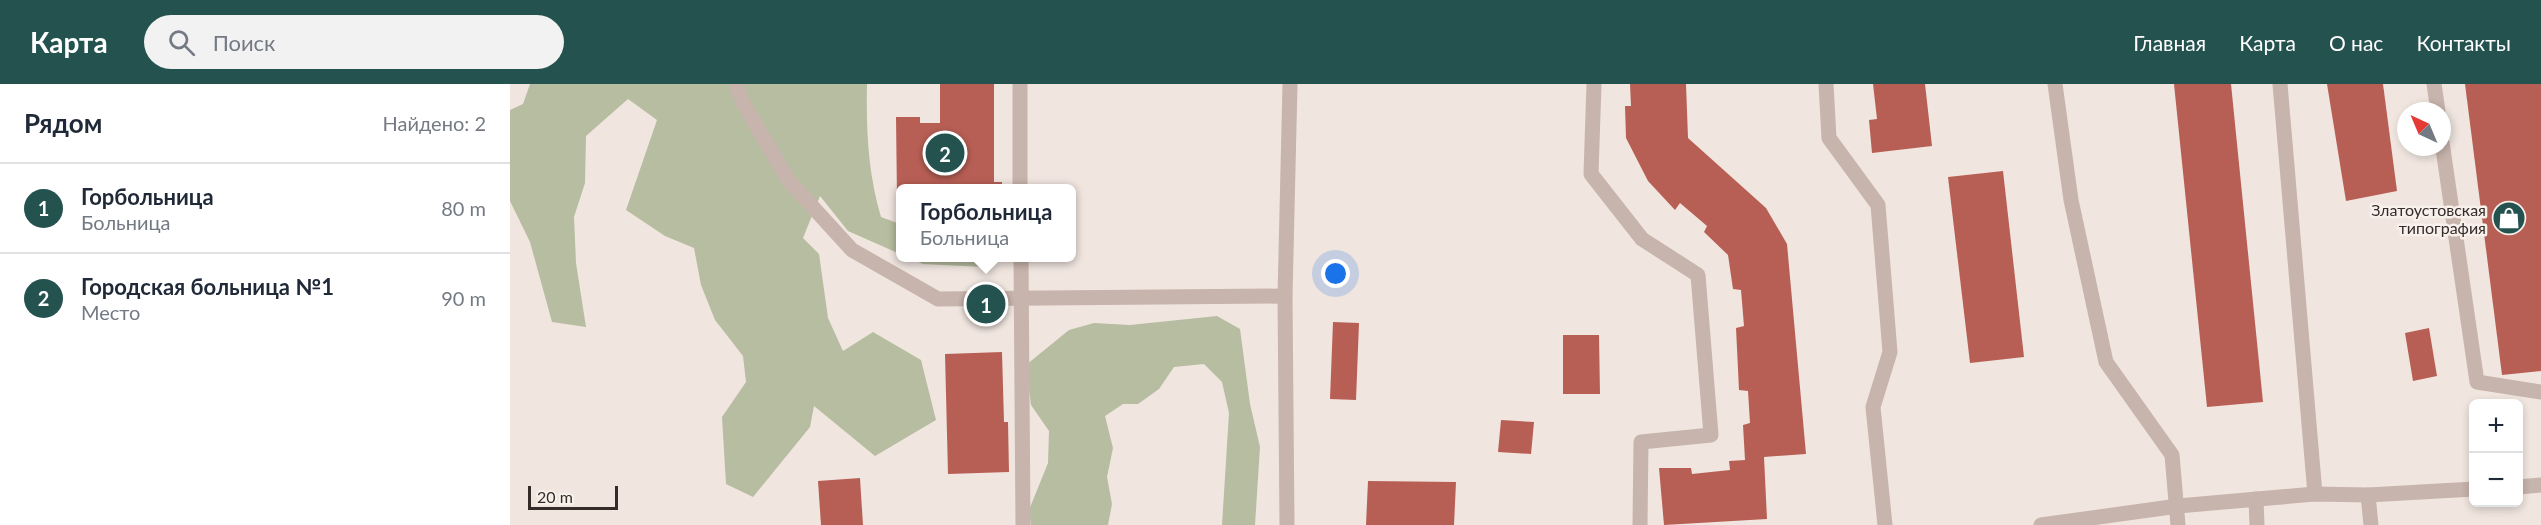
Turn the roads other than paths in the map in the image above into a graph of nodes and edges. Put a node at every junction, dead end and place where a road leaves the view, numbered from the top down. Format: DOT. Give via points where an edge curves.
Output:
graph roads {
  1 [pos="736,84"];
  2 [pos="1020,84"];
  3 [pos="1290,84"];
  4 [pos="1594,84"];
  5 [pos="1826,84"];
  6 [pos="2055,84"];
  7 [pos="2280,84"];
  8 [pos="2434,84"];
  9 [pos="2437,102"];
  10 [pos="2444,156"];
  11 [pos="1020,184"];
  12 [pos="1021,262"];
  13 [pos="1285,296"];
  14 [pos="1021,299"];
  15 [pos="2541,392"];
  16 [pos="2541,485"];
  17 [pos="2523,486"];
  18 [pos="2469,489"];
  19 [pos="2315,494"];
  20 [pos="2368,495"];
  21 [pos="2256,499"];
  22 [pos="2178,506"];
  23 [pos="1023,525"];
  24 [pos="1287,525"];
  25 [pos="1640,525"];
  26 [pos="1886,525"];
  27 [pos="2041,525"];
  28 [pos="2178,525"];
  29 [pos="2258,525"];
  30 [pos="2371,525"];
  1 -- 14 [label="street" via="789,181 852,250 938,298"];
  2 -- 11 [label="street"];
  3 -- 13 [label="street"];
  4 -- 25 [label="street" via="1591,174 1642,239 1698,275 1711,435 1641,442"];
  5 -- 26 [label="street" via="1829,138 1878,205 1890,352 1873,407"];
  6 -- 22 [label="street" via="2070,200 2106,362 2172,455"];
  7 -- 19 [label="street"];
  8 -- 9 [label="street"];
  10 -- 15 [label="street" via="2477,382"];
  12 -- 14 [label="street"];
  13 -- 14 [label="street"];
  13 -- 24 [label="street"];
  14 -- 23 [label="street"];
  16 -- 17 [label="street"];
  18 -- 20 [label="street"];
  19 -- 20 [label="street"];
  19 -- 21 [label="street"];
  20 -- 30 [label="street"];
  21 -- 22 [label="street"];
  21 -- 29 [label="street"];
  22 -- 27 [label="street"];
  22 -- 28 [label="street"];
}
